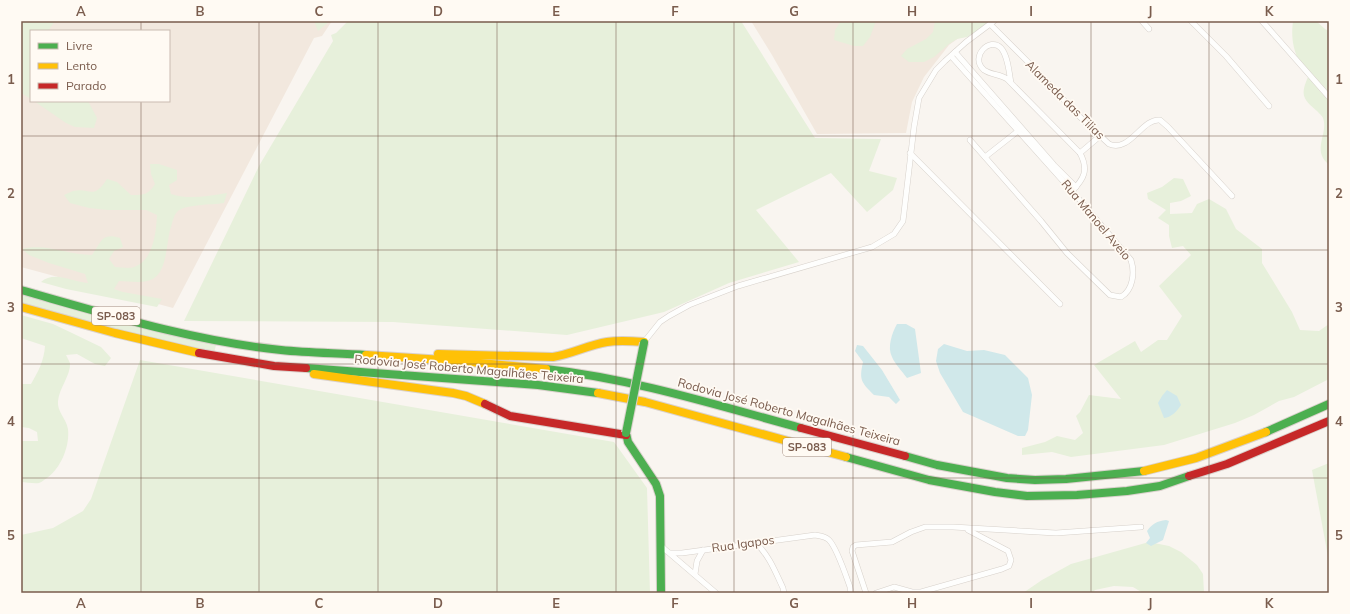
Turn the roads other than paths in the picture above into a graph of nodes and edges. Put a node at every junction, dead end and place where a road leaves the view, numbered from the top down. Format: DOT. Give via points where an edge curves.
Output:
graph roads {
  1 [pos="1142,21"];
  2 [pos="1191,21"];
  3 [pos="1262,21"];
  4 [pos="992,23"];
  5 [pos="1149,29"];
  6 [pos="955,52"];
  7 [pos="951,56"];
  8 [pos="1011,83"];
  9 [pos="1329,97"];
  10 [pos="1268,106"];
  11 [pos="1018,131"];
  12 [pos="1100,136"];
  13 [pos="970,140"];
  14 [pos="910,153"];
  15 [pos="1080,153"];
  16 [pos="985,157"];
  17 [pos="1074,189"];
  18 [pos="1232,196"];
  19 [pos="21,290"];
  20 [pos="1060,304"];
  21 [pos="21,307"];
  22 [pos="644,343"];
  23 [pos="358,355"];
  24 [pos="274,366"];
  25 [pos="1329,404"];
  26 [pos="1329,421"];
  27 [pos="626,434"];
  28 [pos="965,528"];
  29 [pos="1141,528"];
  30 [pos="755,542"];
  31 [pos="662,546"];
  32 [pos="703,550"];
  33 [pos="671,553"];
  34 [pos="695,574"];
  35 [pos="661,593"];
  36 [pos="716,593"];
  37 [pos="784,593"];
  38 [pos="851,593"];
  39 [pos="866,593"];
  40 [pos="876,593"];
  1 -- 5 [label="street"];
  2 -- 10 [label="street" via="1226,56"];
  3 -- 9 [label="street"];
  4 -- 6 [label="street"];
  4 -- 12 [label="street, Alameda das Tilias"];
  6 -- 7 [label="street"];
  6 -- 17 [label="street"];
  7 -- 11 [label="street, Rua Manoel Aveio"];
  7 -- 14 [label="street" via="936,70 919,98"];
  8 -- 8 [label="street" via="1005,77 981,66 978,58 984,48 992,45 1001,48"];
  8 -- 15 [label="street"];
  11 -- 16 [label="street"];
  11 -- 17 [label="street, Rua Manoel Aveio"];
  12 -- 15 [label="street"];
  12 -- 18 [label="street, Alameda das Tilias" via="1109,144 1118,145 1132,138 1153,121 1160,120"];
  13 -- 16 [label="street, Rua Manoel Aveio"];
  14 -- 20 [label="street"];
  14 -- 22 [label="street" via="903,221 894,234 872,247 714,294 660,322"];
  15 -- 17 [label="street" via="1085,167 1084,176"];
  16 -- 17 [label="street, Rua Manoel Aveio" via="1067,253 1110,295 1121,297 1126,294 1131,284 1134,268 1131,260"];
  19 -- 23 [label="main road, Rodovia José Roberto Magalhães Teixeira / SP-083" via="142,324 212,339 281,350"];
  21 -- 24 [label="main road, Rodovia José Roberto Magalhães Teixeira / SP-083" via="208,356"];
  22 -- 23 [label="main road" via="602,343 554,357 468,354"];
  22 -- 27 [label="main road, bridge"];
  23 -- 25 [label="main road, Rodovia José Roberto Magalhães Teixeira / SP-083" via="501,364 607,378 648,386 937,465 1007,478 1035,480 1139,472 1196,458 1272,430"];
  24 -- 26 [label="main road, Rodovia José Roberto Magalhães Teixeira / SP-083" via="508,382 605,394 645,402 930,480 1027,496 1084,495 1160,486 1227,464"];
  24 -- 27 [label="main road" via="453,393 466,396 510,416"];
  27 -- 31 [label="main road" via="630,447 656,484 660,496"];
  28 -- 29 [label="street" via="1056,533"];
  28 -- 39 [label="street" via="925,528 892,542 856,545 852,551"];
  28 -- 40 [label="street" via="1008,552 1011,560 1009,566 921,592 894,587"];
  30 -- 32 [label="street, Rua Igapos"];
  30 -- 37 [label="street" via="769,557"];
  30 -- 38 [label="street, Rua Igapos" via="815,535 824,537 831,541 844,569"];
  31 -- 33 [label="street"];
  31 -- 35 [label="main road"];
  32 -- 33 [label="street, Rua Igapos"];
  32 -- 34 [label="street" via="697,561"];
  33 -- 34 [label="street"];
  34 -- 36 [label="street"];
}
